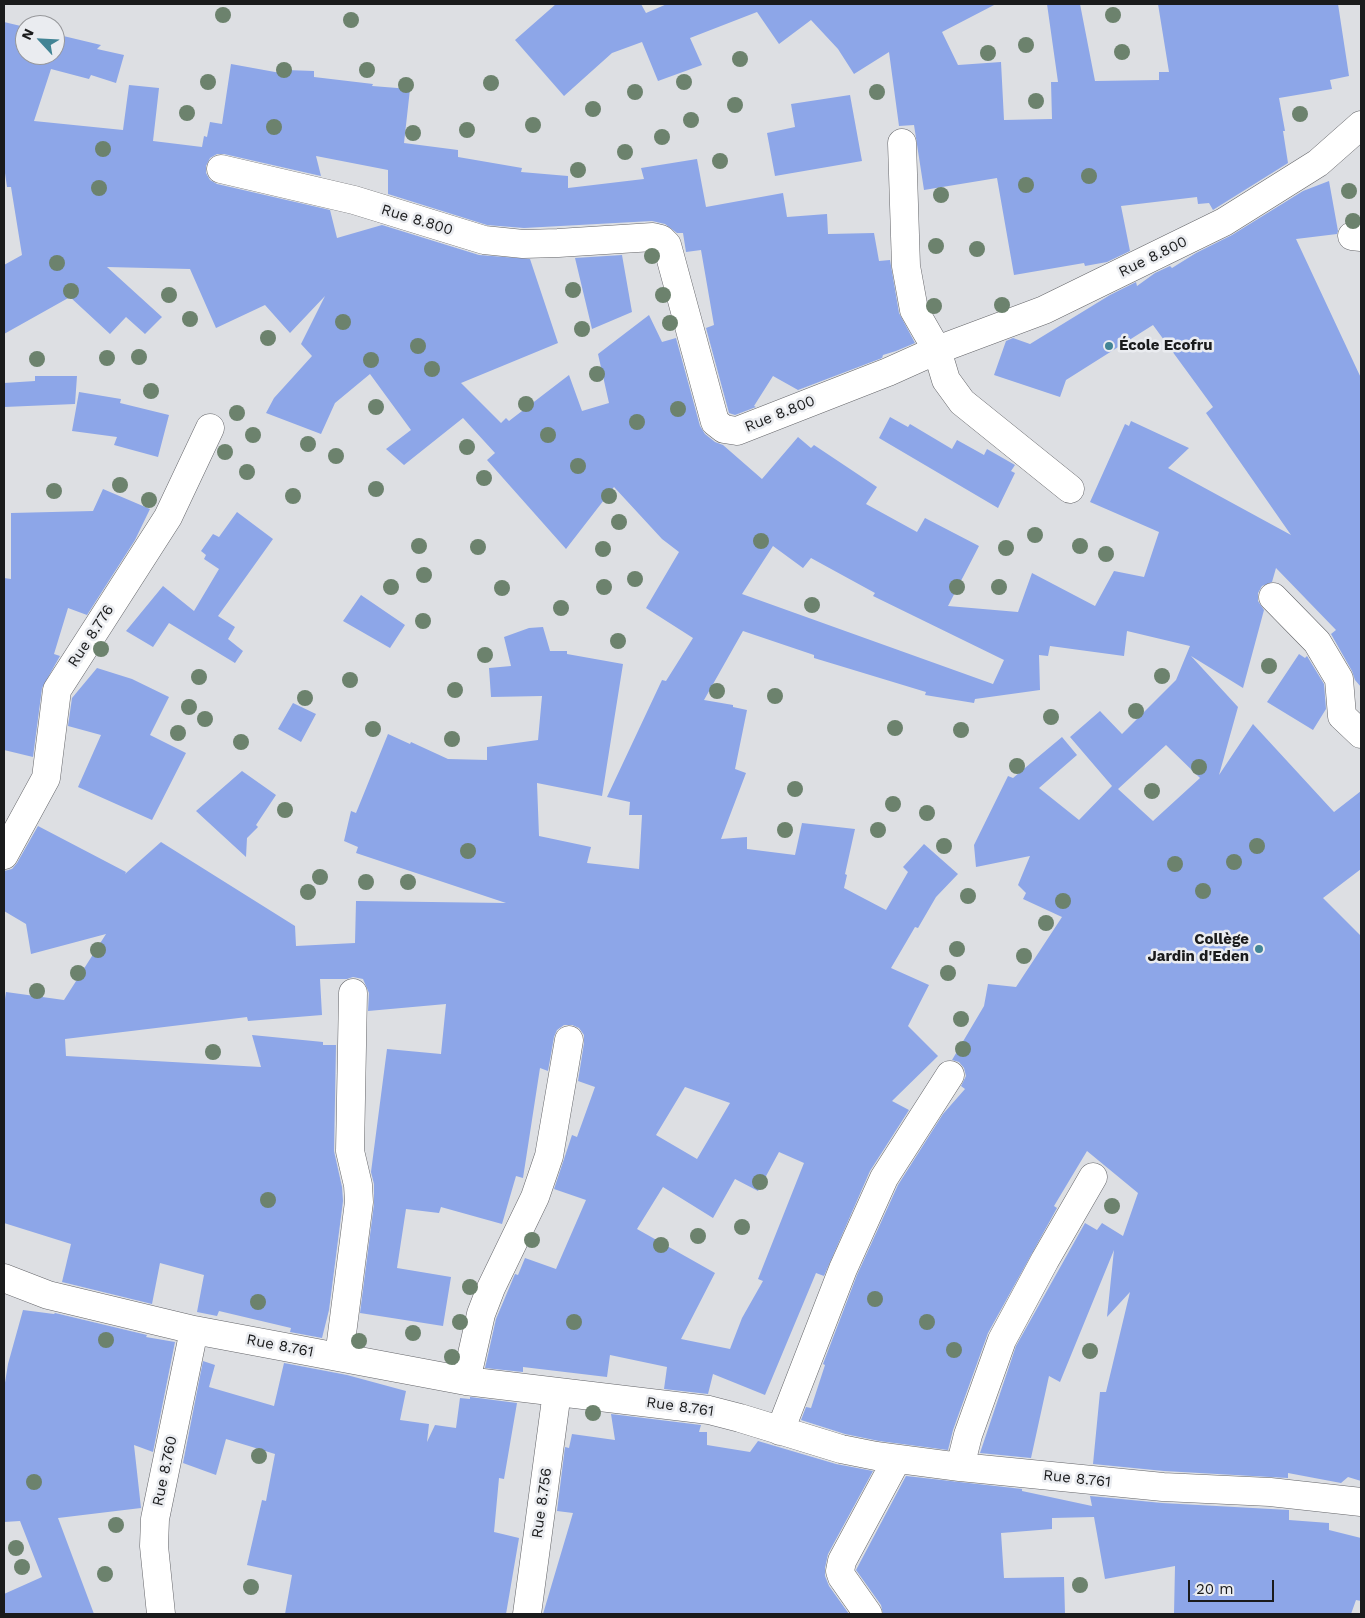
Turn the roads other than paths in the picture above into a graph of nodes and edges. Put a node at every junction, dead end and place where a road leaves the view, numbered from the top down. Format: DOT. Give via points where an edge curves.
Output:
graph roads {
  1 [pos="1361,125"];
  2 [pos="902,143"];
  3 [pos="221,169"];
  4 [pos="937,350"];
  5 [pos="210,428"];
  6 [pos="1070,489"];
  7 [pos="1273,597"];
  8 [pos="1361,734"];
  9 [pos="4,855"];
  10 [pos="353,993"];
  11 [pos="569,1040"];
  12 [pos="950,1075"];
  13 [pos="1093,1178"];
  14 [pos="4,1278"];
  15 [pos="194,1330"];
  16 [pos="339,1357"];
  17 [pos="466,1381"];
  18 [pos="557,1392"];
  19 [pos="780,1431"];
  20 [pos="897,1459"];
  21 [pos="960,1467"];
  22 [pos="1361,1502"];
  23 [pos="161,1614"];
  24 [pos="527,1614"];
  25 [pos="868,1614"];
  1 -- 4 [label="street, Rue 8.800" via="1318,163 1224,222 1044,310"];
  2 -- 4 [label="street" via="906,266 914,310"];
  3 -- 4 [label="street, Rue 8.800" via="354,200 484,240 532,244 661,239 667,245 715,422 724,429 737,431"];
  4 -- 6 [label="street" via="946,380 962,402"];
  5 -- 9 [label="street, Rue 8.776" via="168,517 57,690 46,778"];
  7 -- 8 [label="street" via="1317,642 1339,679 1342,716"];
  10 -- 16 [label="street" via="350,1152 359,1202"];
  11 -- 17 [label="street" via="549,1156 535,1197 481,1314"];
  12 -- 19 [label="street" via="884,1178 843,1270"];
  13 -- 21 [label="street" via="1002,1340"];
  14 -- 15 [label="street, Rue 8.761" via="48,1294"];
  15 -- 16 [label="street, Rue 8.761"];
  15 -- 23 [label="street, Rue 8.760" via="155,1519 154,1546"];
  16 -- 17 [label="street, Rue 8.761"];
  17 -- 18 [label="street, Rue 8.761"];
  18 -- 19 [label="street, Rue 8.761" via="709,1410"];
  18 -- 24 [label="street, Rue 8.756"];
  19 -- 20 [label="street, Rue 8.761" via="841,1449"];
  20 -- 21 [label="street, Rue 8.761"];
  20 -- 25 [label="street" via="842,1561 840,1571"];
  21 -- 22 [label="street, Rue 8.761"];
}
